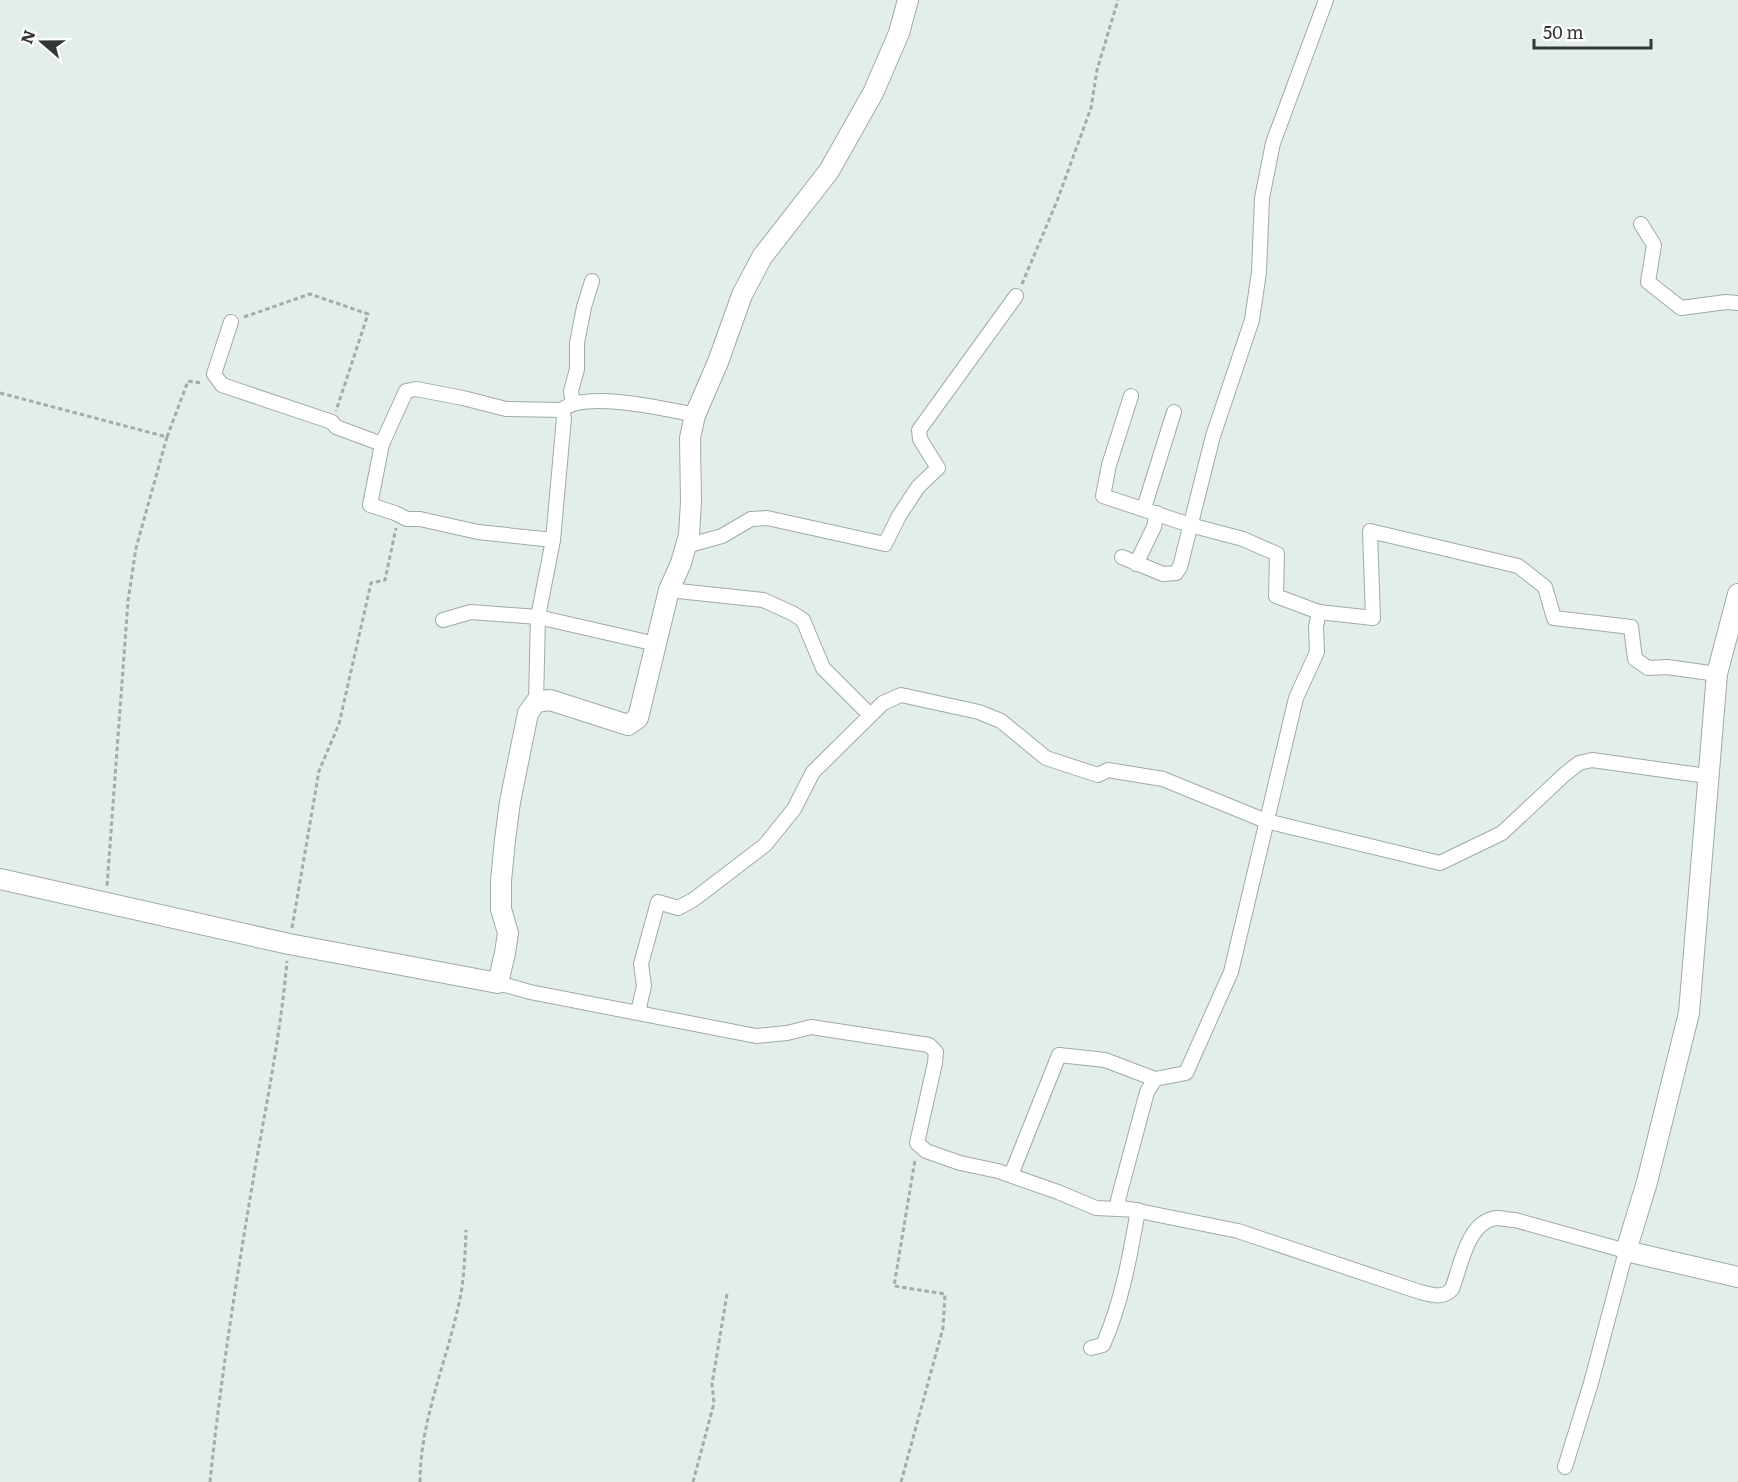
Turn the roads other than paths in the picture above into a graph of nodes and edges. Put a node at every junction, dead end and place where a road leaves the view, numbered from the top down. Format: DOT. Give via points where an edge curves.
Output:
graph roads {
  1 [pos="909,0"];
  2 [pos="1326,0"];
  3 [pos="1641,225"];
  4 [pos="592,281"];
  5 [pos="1016,296"];
  6 [pos="1738,303"];
  7 [pos="231,321"];
  8 [pos="1131,396"];
  9 [pos="567,407"];
  10 [pos="1174,412"];
  11 [pos="695,415"];
  12 [pos="382,444"];
  13 [pos="1144,508"];
  14 [pos="1158,513"];
  15 [pos="1191,525"];
  16 [pos="553,540"];
  17 [pos="686,546"];
  18 [pos="1122,557"];
  19 [pos="1136,564"];
  20 [pos="669,590"];
  21 [pos="1738,594"];
  22 [pos="1319,612"];
  23 [pos="538,617"];
  24 [pos="443,620"];
  25 [pos="656,644"];
  26 [pos="1717,674"];
  27 [pos="536,702"];
  28 [pos="870,715"];
  29 [pos="1707,776"];
  30 [pos="1266,821"];
  31 [pos="0,879"];
  32 [pos="498,984"];
  33 [pos="638,1012"];
  34 [pos="1155,1079"];
  35 [pos="1011,1176"];
  36 [pos="1138,1210"];
  37 [pos="1626,1251"];
  38 [pos="1738,1277"];
  39 [pos="1091,1348"];
  40 [pos="1565,1467"];
  1 -- 11 [label="street" via="873,93 829,171 762,257 742,295"];
  2 -- 15 [label="street" via="1273,143 1262,198 1252,320 1213,436"];
  3 -- 6 [label="street" via="1654,245 1648,282 1681,308"];
  4 -- 9 [label="street"];
  5 -- 17 [label="street" via="919,430 920,439 938,468 918,487 885,544 766,518 751,519 722,536"];
  7 -- 12 [label="street" via="214,374 222,385 332,422"];
  8 -- 13 [label="street" via="1103,496"];
  9 -- 11 [label="street" via="604,401"];
  9 -- 12 [label="street" via="506,409 416,389 406,391"];
  9 -- 16 [label="street"];
  10 -- 13 [label="street"];
  11 -- 17 [label="street" via="690,438 692,502"];
  12 -- 16 [label="street" via="370,505 407,519"];
  13 -- 14 [label="street"];
  14 -- 15 [label="street"];
  14 -- 19 [label="street"];
  15 -- 19 [label="street" via="1176,573 1163,574"];
  15 -- 22 [label="street" via="1243,539 1277,554 1276,596"];
  16 -- 23 [label="street"];
  17 -- 20 [label="street"];
  18 -- 19 [label="street"];
  20 -- 25 [label="street"];
  20 -- 28 [label="street" via="763,600 792,613 803,620 824,668"];
  21 -- 26 [label="street"];
  22 -- 26 [label="street" via="1373,618 1370,531 1518,566 1545,587 1554,618 1631,627 1635,659 1648,668"];
  22 -- 30 [label="street" via="1317,652 1296,699"];
  23 -- 24 [label="street" via="471,612"];
  23 -- 25 [label="street"];
  23 -- 27 [label="street"];
  25 -- 27 [label="street" via="638,718 628,725 550,700"];
  26 -- 29 [label="street"];
  27 -- 32 [label="street" via="528,713 510,802 501,881 501,909 508,933"];
  28 -- 30 [label="street" via="883,703 901,695 979,712 1001,721 1046,758 1098,775 1108,770 1163,779"];
  28 -- 33 [label="street" via="813,772 794,809 765,845 678,908 658,902 641,964 644,987"];
  29 -- 30 [label="street" via="1592,760 1579,763 1502,833 1440,863"];
  29 -- 37 [label="street" via="1689,1013"];
  30 -- 34 [label="street" via="1231,972 1186,1073"];
  31 -- 32 [label="street" via="289,944"];
  32 -- 33 [label="street"];
  33 -- 35 [label="street" via="756,1036 811,1027 929,1045 936,1052 935,1063 917,1143 926,1151 960,1163"];
  34 -- 35 [label="street" via="1105,1060 1059,1055"];
  34 -- 36 [label="street" via="1147,1092 1118,1200 1119,1207"];
  35 -- 36 [label="street" via="1096,1208"];
  36 -- 37 [label="street" via="1238,1231 1437,1296 1452,1289 1477,1229 1497,1218"];
  36 -- 39 [label="street" via="1119,1304 1103,1345"];
  37 -- 38 [label="street"];
  37 -- 40 [label="street"];
}
